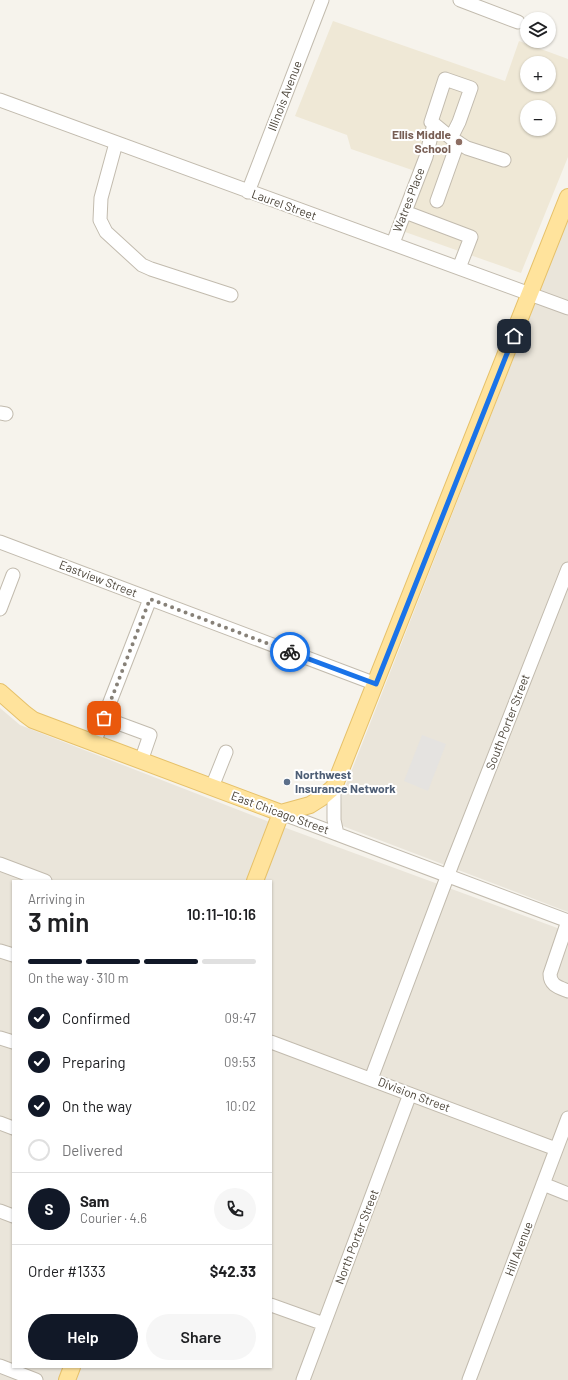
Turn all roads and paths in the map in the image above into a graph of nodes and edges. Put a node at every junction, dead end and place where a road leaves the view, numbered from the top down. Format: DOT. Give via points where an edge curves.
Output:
graph roads {
  1 [pos="322,0"];
  2 [pos="460,0"];
  3 [pos="518,22"];
  4 [pos="0,100"];
  5 [pos="434,124"];
  6 [pos="455,140"];
  7 [pos="116,143"];
  8 [pos="504,160"];
  9 [pos="248,192"];
  10 [pos="568,197"];
  11 [pos="437,201"];
  12 [pos="405,212"];
  13 [pos="393,243"];
  14 [pos="459,268"];
  15 [pos="530,294"];
  16 [pos="231,295"];
  17 [pos="568,308"];
  18 [pos="0,542"];
  19 [pos="568,569"];
  20 [pos="13,575"];
  21 [pos="150,599"];
  22 [pos="0,608"];
  23 [pos="376,684"];
  24 [pos="0,692"];
  25 [pos="104,718"];
  26 [pos="94,743"];
  27 [pos="226,752"];
  28 [pos="141,761"];
  29 [pos="212,787"];
  30 [pos="334,787"];
  31 [pos="281,813"];
  32 [pos="337,834"];
  33 [pos="0,864"];
  34 [pos="448,876"];
  35 [pos="42,880"];
  36 [pos="255,880"];
  37 [pos="568,921"];
  38 [pos="0,951"];
  39 [pos="12,955"];
  40 [pos="568,991"];
  41 [pos="0,1038"];
  42 [pos="12,1042"];
  43 [pos="272,1042"];
  44 [pos="371,1079"];
  45 [pos="410,1094"];
  46 [pos="568,1118"];
  47 [pos="0,1123"];
  48 [pos="12,1128"];
  49 [pos="556,1149"];
  50 [pos="543,1184"];
  51 [pos="568,1194"];
  52 [pos="0,1211"];
  53 [pos="12,1216"];
  54 [pos="272,1305"];
  55 [pos="324,1324"];
  56 [pos="0,1366"];
  57 [pos="72,1368"];
  58 [pos="36,1380"];
  59 [pos="67,1380"];
  60 [pos="303,1380"];
  61 [pos="469,1380"];
  1 -- 9 [label="street, Illinois Avenue"];
  2 -- 3 [label="street"];
  4 -- 7 [label="street, Laurel Street"];
  5 -- 6 [label="street"];
  5 -- 6 [label="street, Watres Place" via="431,122 445,79 471,88"];
  5 -- 12 [label="street, Watres Place" via="426,157"];
  6 -- 8 [label="street" via="467,148"];
  6 -- 11 [label="street"];
  7 -- 9 [label="street, Laurel Street"];
  7 -- 16 [label="street" via="101,198 100,220 106,232 152,270"];
  9 -- 13 [label="street, Laurel Street"];
  10 -- 15 [label="main road"];
  12 -- 13 [label="street, Watres Place"];
  12 -- 14 [label="street" via="471,237"];
  13 -- 14 [label="street, Laurel Street"];
  14 -- 15 [label="street, Laurel Street"];
  15 -- 17 [label="street, Laurel Street"];
  15 -- 23 [label="main road"];
  18 -- 21 [label="street, Eastview Street"];
  19 -- 34 [label="street, South Porter Street"];
  20 -- 22 [label="street"];
  21 -- 23 [label="street, Eastview Street"];
  21 -- 25 [label="street"];
  23 -- 30 [label="main road"];
  24 -- 26 [label="main road, East Chicago Street" via="29,718"];
  25 -- 26 [label="street"];
  25 -- 28 [label="street" via="150,735"];
  26 -- 28 [label="main road, East Chicago Street"];
  27 -- 29 [label="street"];
  28 -- 29 [label="main road, East Chicago Street"];
  29 -- 31 [label="main road, East Chicago Street"];
  30 -- 31 [label="main road" via="310,805"];
  30 -- 32 [label="street" via="334,820"];
  31 -- 32 [label="street, East Chicago Street"];
  31 -- 36 [label="main road"];
  32 -- 34 [label="street, East Chicago Street"];
  33 -- 35 [label="street"];
  34 -- 37 [label="street, East Chicago Street"];
  34 -- 44 [label="street"];
  37 -- 40 [label="street" via="550,979 554,985"];
  38 -- 39 [label="street"];
  41 -- 42 [label="street"];
  43 -- 44 [label="street, Division Street"];
  44 -- 45 [label="street, Division Street"];
  45 -- 49 [label="street, Division Street"];
  45 -- 55 [label="street, North Porter Street"];
  46 -- 49 [label="street, Hill Avenue"];
  47 -- 48 [label="street"];
  49 -- 50 [label="street, Hill Avenue"];
  50 -- 51 [label="street"];
  50 -- 61 [label="street, Hill Avenue"];
  52 -- 53 [label="street"];
  54 -- 55 [label="street"];
  55 -- 60 [label="street, North Porter Street"];
  56 -- 58 [label="street"];
  57 -- 59 [label="main road"];
}
